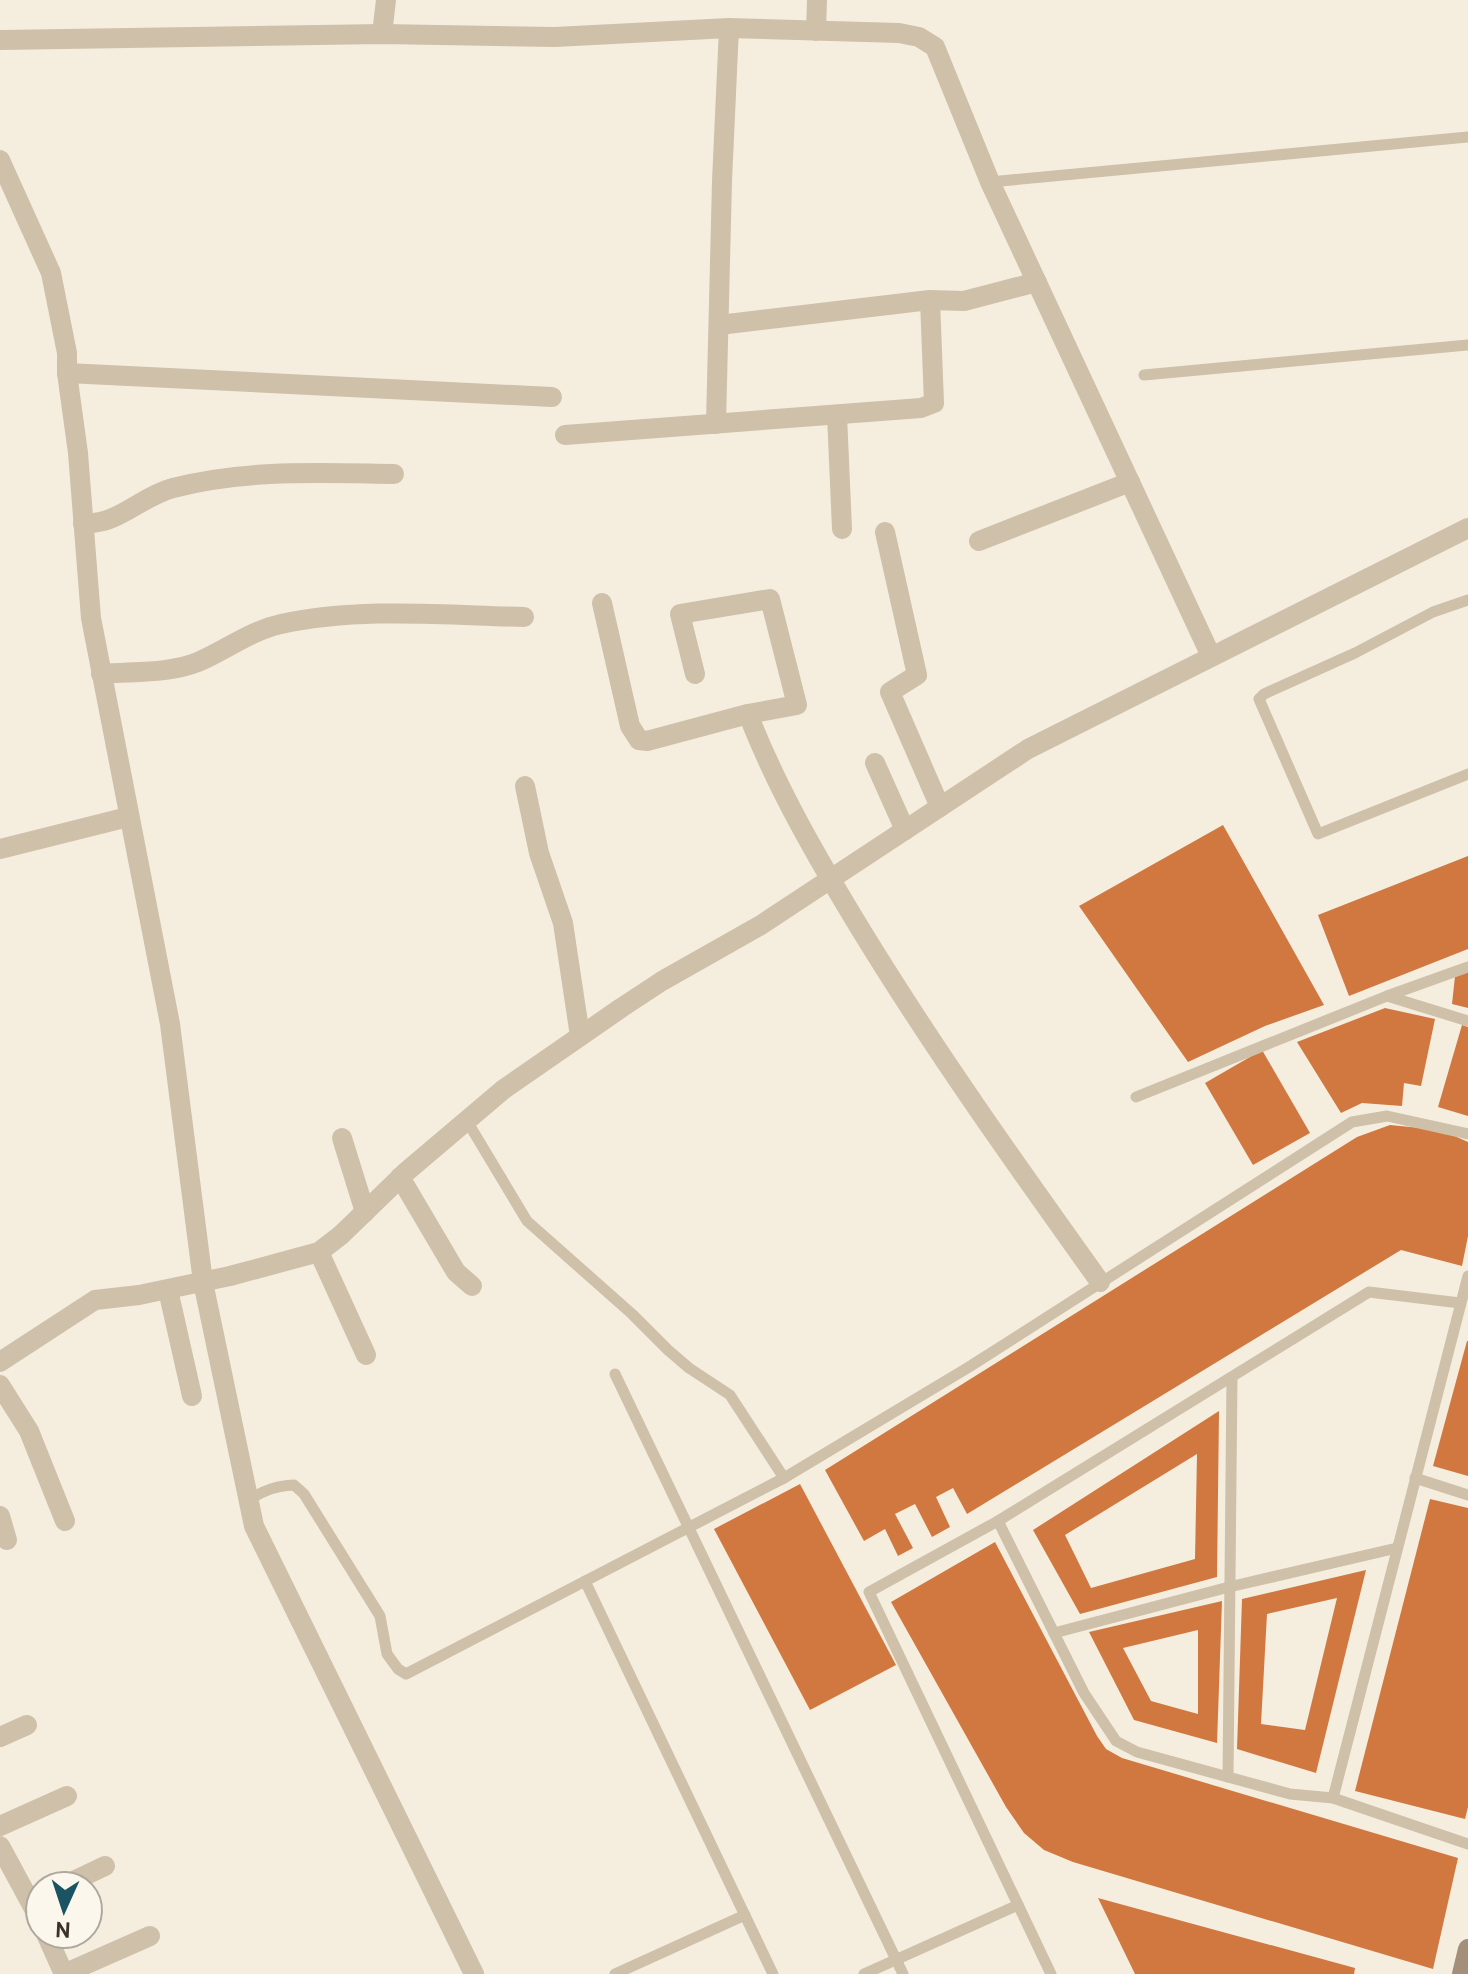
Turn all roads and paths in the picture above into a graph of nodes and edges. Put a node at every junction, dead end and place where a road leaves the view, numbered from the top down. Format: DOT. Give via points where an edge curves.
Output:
graph roads {
  1 [pos="386,0"];
  2 [pos="817,0"];
  3 [pos="729,28"];
  4 [pos="816,31"];
  5 [pos="382,34"];
  6 [pos="0,40"];
  7 [pos="1468,137"];
  8 [pos="0,160"];
  9 [pos="990,182"];
  10 [pos="1037,282"];
  11 [pos="930,300"];
  12 [pos="719,325"];
  13 [pos="1468,345"];
  14 [pos="67,373"];
  15 [pos="1144,375"];
  16 [pos="552,397"];
  17 [pos="837,415"];
  18 [pos="716,424"];
  19 [pos="565,435"];
  20 [pos="394,474"];
  21 [pos="1130,482"];
  22 [pos="83,524"];
  23 [pos="1468,528"];
  24 [pos="842,529"];
  25 [pos="885,532"];
  26 [pos="979,541"];
  27 [pos="1468,600"];
  28 [pos="602,603"];
  29 [pos="524,617"];
  30 [pos="1211,656"];
  31 [pos="101,674"];
  32 [pos="695,674"];
  33 [pos="748,714"];
  34 [pos="875,763"];
  35 [pos="1468,774"];
  36 [pos="525,786"];
  37 [pos="940,807"];
  38 [pos="128,817"];
  39 [pos="905,830"];
  40 [pos="0,849"];
  41 [pos="830,879"];
  42 [pos="1468,967"];
  43 [pos="1387,996"];
  44 [pos="1468,1021"];
  45 [pos="580,1036"];
  46 [pos="1136,1097"];
  47 [pos="467,1121"];
  48 [pos="1468,1134"];
  49 [pos="342,1138"];
  50 [pos="400,1177"];
  51 [pos="365,1212"];
  52 [pos="319,1252"];
  53 [pos="1468,1276"];
  54 [pos="203,1282"];
  55 [pos="1100,1282"];
  56 [pos="472,1286"];
  57 [pos="168,1290"];
  58 [pos="1460,1303"];
  59 [pos="366,1355"];
  60 [pos="0,1362"];
  61 [pos="615,1374"];
  62 [pos="1232,1377"];
  63 [pos="0,1385"];
  64 [pos="192,1396"];
  65 [pos="784,1478"];
  66 [pos="1415,1478"];
  67 [pos="1468,1495"];
  68 [pos="249,1500"];
  69 [pos="0,1516"];
  70 [pos="65,1521"];
  71 [pos="998,1521"];
  72 [pos="689,1527"];
  73 [pos="7,1540"];
  74 [pos="1397,1548"];
  75 [pos="585,1581"];
  76 [pos="1229,1587"];
  77 [pos="1054,1633"];
  78 [pos="27,1725"];
  79 [pos="0,1737"];
  80 [pos="1228,1777"];
  81 [pos="67,1796"];
  82 [pos="1333,1798"];
  83 [pos="0,1826"];
  84 [pos="1468,1844"];
  85 [pos="0,1846"];
  86 [pos="105,1866"];
  87 [pos="97,1870"];
  88 [pos="24,1885"];
  89 [pos="1018,1905"];
  90 [pos="745,1915"];
  91 [pos="150,1936"];
  92 [pos="1468,1949"];
  93 [pos="53,1950"];
  94 [pos="896,1960"];
  95 [pos="64,1974"];
  96 [pos="474,1974"];
  97 [pos="615,1974"];
  98 [pos="773,1974"];
  99 [pos="864,1974"];
  100 [pos="903,1974"];
  101 [pos="1051,1974"];
  102 [pos="1462,1974"];
  1 -- 5 [label="street"];
  2 -- 4 [label="street"];
  3 -- 4 [label="street"];
  3 -- 5 [label="street" via="555,37"];
  3 -- 12 [label="street"];
  4 -- 9 [label="street" via="899,33 935,47"];
  5 -- 6 [label="street"];
  7 -- 9 [label="lane"];
  8 -- 14 [label="street" via="51,273"];
  9 -- 10 [label="street"];
  10 -- 11 [label="street" via="964,301"];
  10 -- 21 [label="street"];
  11 -- 12 [label="street"];
  11 -- 17 [label="street" via="934,403"];
  12 -- 18 [label="street"];
  13 -- 15 [label="lane"];
  14 -- 16 [label="street"];
  14 -- 22 [label="street"];
  17 -- 18 [label="street"];
  17 -- 24 [label="street"];
  18 -- 19 [label="street"];
  20 -- 22 [label="street" via="274,472 201,482 171,488 105,521"];
  21 -- 26 [label="street"];
  21 -- 30 [label="street"];
  22 -- 31 [label="street"];
  23 -- 30 [label="street"];
  25 -- 37 [label="street" via="917,675 890,692"];
  27 -- 35 [label="lane" via="1433,612 1259,699 1318,834"];
  28 -- 33 [label="street" via="630,726 639,740"];
  29 -- 31 [label="street" via="330,616 259,631 177,668"];
  30 -- 37 [label="street" via="1028,749"];
  31 -- 38 [label="street"];
  32 -- 33 [label="street" via="680,614 770,599 797,705"];
  33 -- 41 [label="street"];
  34 -- 39 [label="street"];
  36 -- 45 [label="street" via="539,853 563,923"];
  37 -- 39 [label="street"];
  38 -- 40 [label="street"];
  38 -- 54 [label="street" via="170,1024"];
  39 -- 41 [label="street"];
  41 -- 45 [label="street"];
  41 -- 55 [label="street" via="908,1007"];
  42 -- 43 [label="lane"];
  43 -- 44 [label="lane"];
  43 -- 46 [label="lane"];
  45 -- 47 [label="street"];
  47 -- 50 [label="street"];
  47 -- 65 [label="lane" via="527,1221 689,1368 730,1395"];
  48 -- 55 [label="lane" via="1387,1116 1352,1122"];
  49 -- 51 [label="street"];
  50 -- 51 [label="street"];
  50 -- 56 [label="street" via="456,1272"];
  51 -- 52 [label="street"];
  52 -- 54 [label="street"];
  52 -- 59 [label="street"];
  53 -- 58 [label="lane"];
  54 -- 57 [label="street"];
  54 -- 68 [label="street"];
  55 -- 65 [label="lane"];
  57 -- 60 [label="street" via="95,1300"];
  57 -- 64 [label="street"];
  58 -- 62 [label="lane" via="1369,1292"];
  58 -- 66 [label="lane"];
  61 -- 72 [label="lane"];
  62 -- 71 [label="lane"];
  62 -- 76 [label="lane"];
  63 -- 70 [label="street" via="29,1431"];
  65 -- 72 [label="lane"];
  66 -- 67 [label="lane"];
  66 -- 74 [label="lane"];
  68 -- 75 [label="lane" via="276,1486 294,1485 304,1494 380,1616 387,1654 406,1674"];
  68 -- 96 [label="street" via="254,1526"];
  69 -- 73 [label="street"];
  71 -- 77 [label="lane"];
  71 -- 89 [label="lane" via="869,1592"];
  72 -- 75 [label="lane"];
  72 -- 94 [label="lane"];
  74 -- 76 [label="lane"];
  74 -- 82 [label="lane"];
  75 -- 90 [label="lane"];
  76 -- 77 [label="lane"];
  76 -- 80 [label="lane"];
  77 -- 80 [label="lane" via="1116,1741 1137,1752"];
  78 -- 79 [label="street"];
  80 -- 82 [label="lane" via="1290,1794"];
  81 -- 83 [label="street"];
  82 -- 84 [label="lane"];
  85 -- 88 [label="street"];
  86 -- 87 [label="street"];
  89 -- 94 [label="lane"];
  89 -- 101 [label="lane"];
  90 -- 97 [label="lane"];
  90 -- 98 [label="lane"];
  91 -- 95 [label="street"];
  92 -- 102 [label="street"];
  93 -- 95 [label="street"];
  94 -- 99 [label="lane"];
  94 -- 100 [label="lane"];
}
